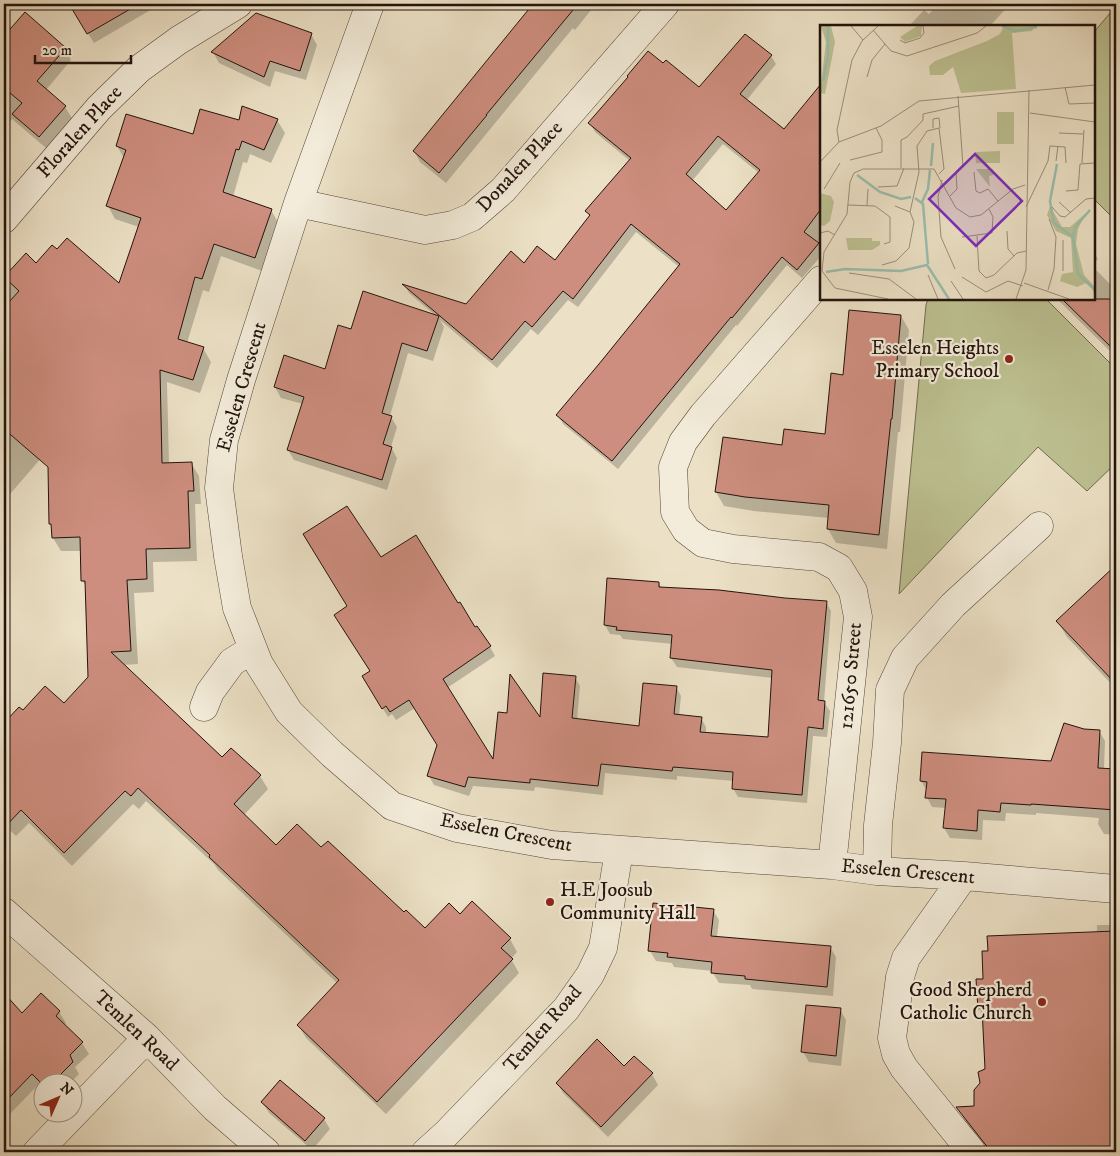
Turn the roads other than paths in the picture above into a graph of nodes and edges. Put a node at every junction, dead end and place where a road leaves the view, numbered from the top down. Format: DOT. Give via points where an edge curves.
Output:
graph roads {
  1 [pos="238,4"];
  2 [pos="370,4"];
  3 [pos="664,4"];
  4 [pos="298,203"];
  5 [pos="4,219"];
  6 [pos="820,281"];
  7 [pos="1039,526"];
  8 [pos="253,649"];
  9 [pos="204,707"];
  10 [pos="619,850"];
  11 [pos="832,866"];
  12 [pos="877,870"];
  13 [pos="964,876"];
  14 [pos="1116,889"];
  15 [pos="4,912"];
  16 [pos="148,1038"];
  17 [pos="37,1152"];
  18 [pos="266,1152"];
  19 [pos="426,1152"];
  20 [pos="972,1152"];
  1 -- 5 [label="street, Floralen Place" via="138,69"];
  2 -- 4 [label="street, Esselen Crescent"];
  3 -- 4 [label="street, Donalen Place" via="502,190 472,217 453,225 425,230"];
  4 -- 8 [label="street, Esselen Crescent" via="224,440 219,488 237,608"];
  6 -- 11 [label="street, 121650 Street" via="703,415 683,442 673,467 675,512 686,530 703,543 819,557 839,568 853,591 858,617"];
  7 -- 12 [label="street" via="953,605 905,658 890,690"];
  8 -- 9 [label="street" via="232,662 210,692"];
  8 -- 10 [label="street, Esselen Crescent" via="289,712 392,806 457,828 552,845"];
  10 -- 11 [label="street, Esselen Crescent"];
  10 -- 19 [label="street, Temlen Road" via="603,948 590,975 566,1009"];
  11 -- 12 [label="street, Esselen Crescent"];
  12 -- 13 [label="street, Esselen Crescent"];
  13 -- 14 [label="street, Esselen Crescent"];
  13 -- 20 [label="street" via="906,958 900,977 892,1038 904,1068"];
  15 -- 16 [label="street, Temlen Road"];
  16 -- 17 [label="street"];
  16 -- 18 [label="street, Temlen Road" via="215,1108"];
}
